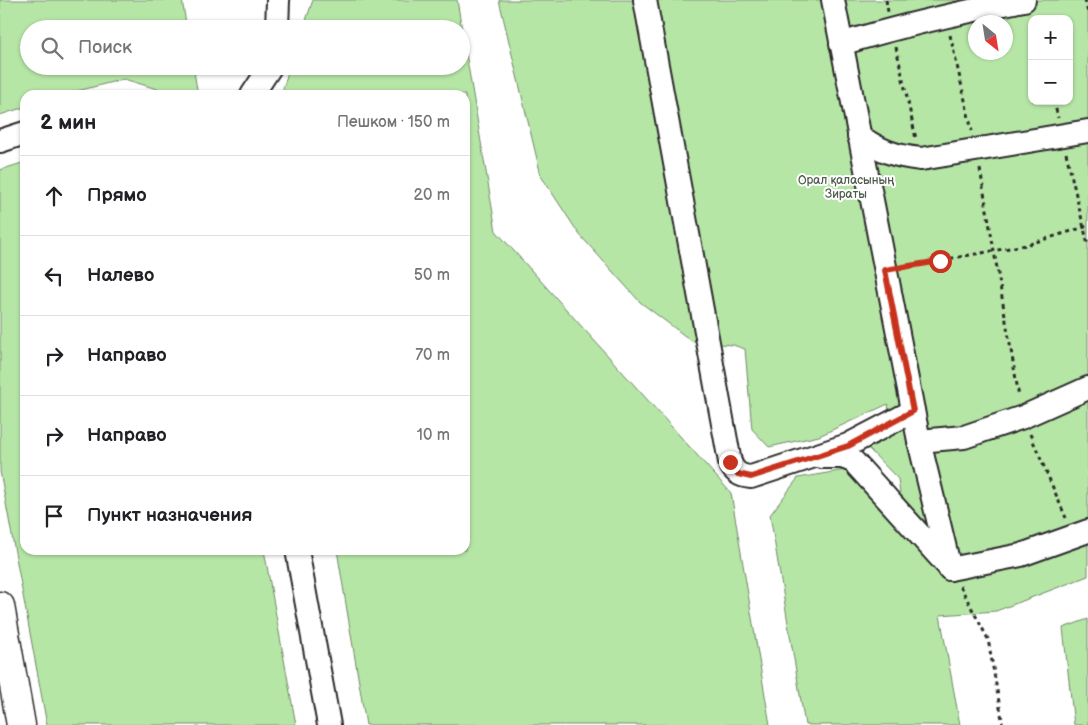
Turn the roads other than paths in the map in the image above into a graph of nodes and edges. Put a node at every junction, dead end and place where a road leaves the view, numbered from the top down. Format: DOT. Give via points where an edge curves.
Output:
graph roads {
  1 [pos="278,0"];
  2 [pos="645,0"];
  3 [pos="833,0"];
  4 [pos="1024,0"];
  5 [pos="277,20"];
  6 [pos="841,44"];
  7 [pos="265,75"];
  8 [pos="255,90"];
  9 [pos="1088,131"];
  10 [pos="20,134"];
  11 [pos="859,136"];
  12 [pos="0,141"];
  13 [pos="1088,388"];
  14 [pos="913,411"];
  15 [pos="918,441"];
  16 [pos="813,456"];
  17 [pos="1081,534"];
  18 [pos="298,555"];
  19 [pos="950,569"];
  20 [pos="0,606"];
  21 [pos="21,725"];
  22 [pos="329,725"];
  1 -- 5 [label="street"];
  2 -- 16 [label="street" via="730,462 738,474 751,477"];
  3 -- 6 [label="street"];
  4 -- 6 [label="street" via="946,15"];
  6 -- 11 [label="street"];
  7 -- 8 [label="street"];
  9 -- 11 [label="street" via="920,159 879,150"];
  10 -- 12 [label="street"];
  11 -- 14 [label="street"];
  13 -- 15 [label="street" via="1023,417 964,437"];
  14 -- 15 [label="street"];
  14 -- 16 [label="street" via="848,446"];
  15 -- 19 [label="street"];
  16 -- 19 [label="street" via="842,457 853,461"];
  17 -- 19 [label="street" via="1021,555"];
  18 -- 22 [label="street"];
  20 -- 21 [label="highway"];
}
